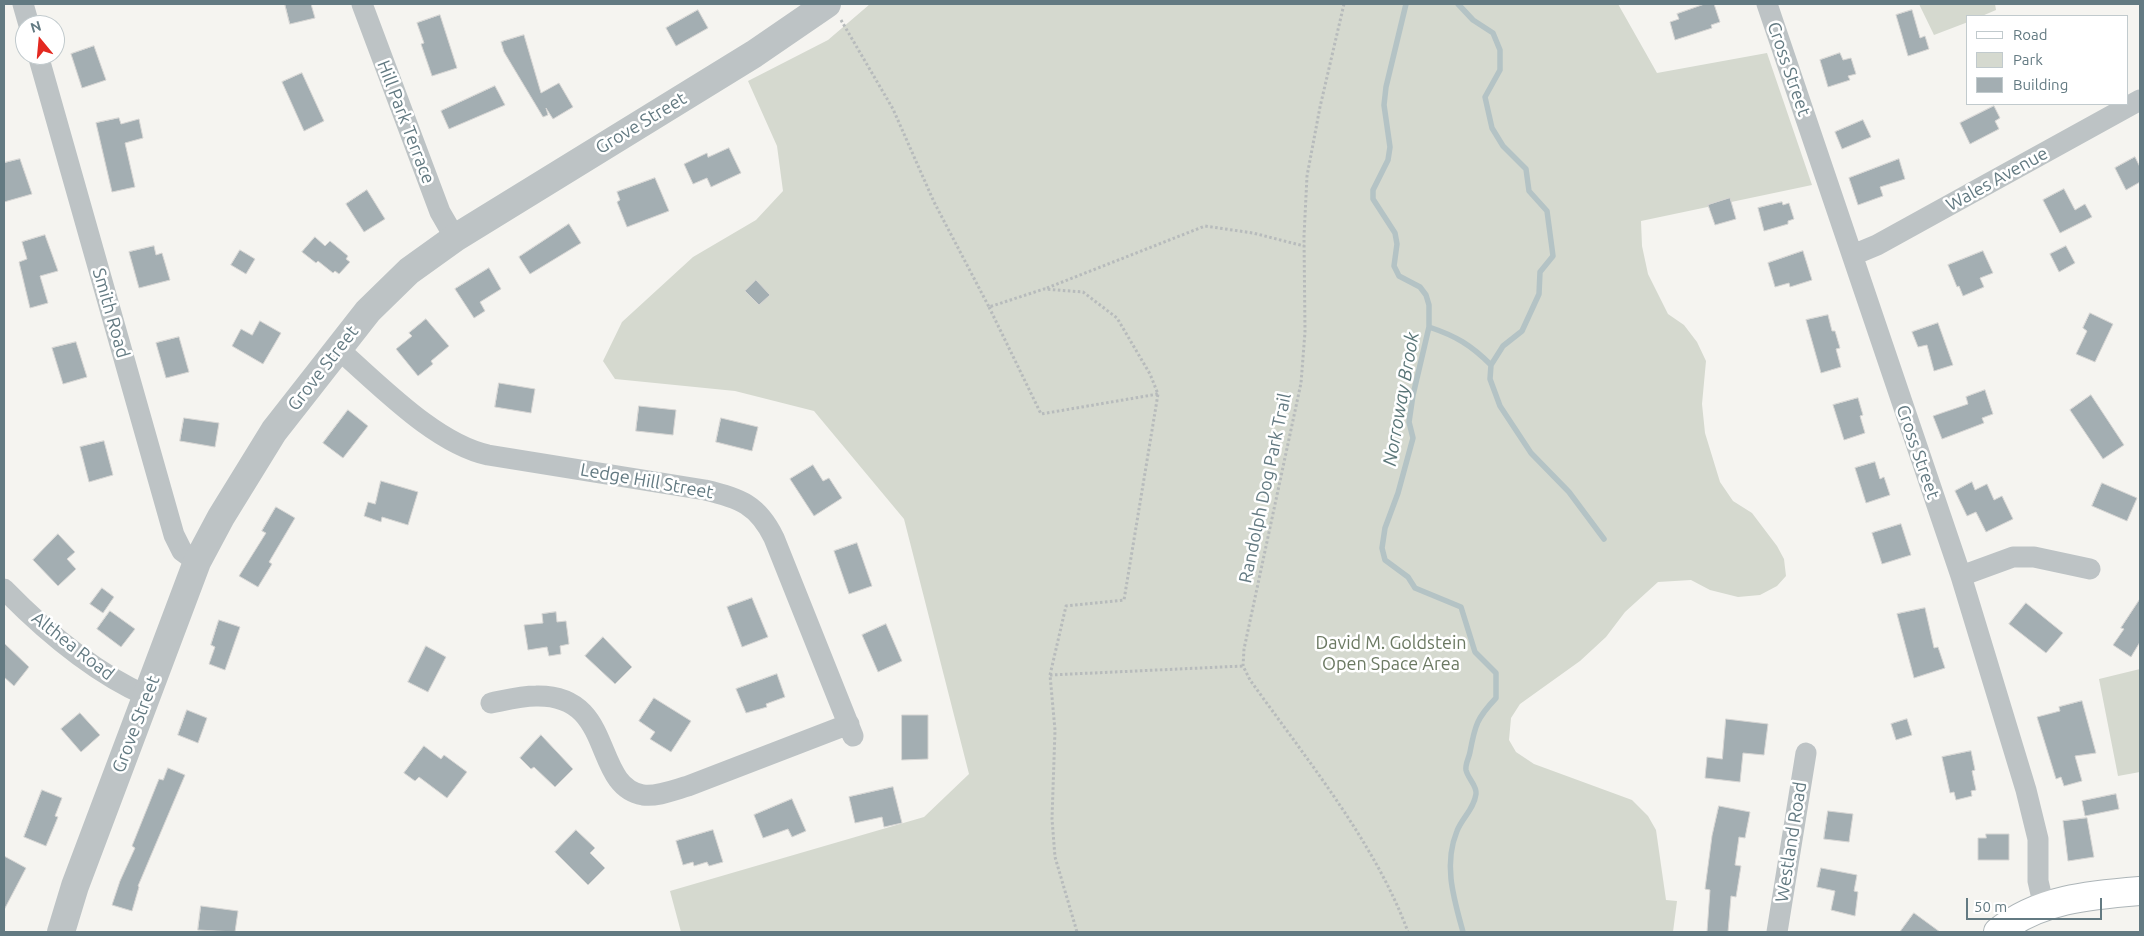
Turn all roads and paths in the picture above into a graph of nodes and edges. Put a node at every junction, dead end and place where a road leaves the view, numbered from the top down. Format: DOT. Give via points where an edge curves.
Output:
graph roads {
  1 [pos="362,4"];
  2 [pos="1344,4"];
  3 [pos="1766,4"];
  4 [pos="832,10"];
  5 [pos="41,65"];
  6 [pos="2140,100"];
  7 [pos="455,238"];
  8 [pos="1304,246"];
  9 [pos="1852,255"];
  10 [pos="1044,289"];
  11 [pos="989,307"];
  12 [pos="337,348"];
  13 [pos="1158,394"];
  14 [pos="197,562"];
  15 [pos="2090,569"];
  16 [pos="1961,576"];
  17 [pos="4,589"];
  18 [pos="1243,666"];
  19 [pos="1050,676"];
  20 [pos="147,696"];
  21 [pos="491,703"];
  22 [pos="1806,753"];
  23 [pos="2140,891"];
  24 [pos="2044,907"];
  25 [pos="61,932"];
  26 [pos="1077,932"];
  27 [pos="1408,932"];
  28 [pos="1777,932"];
  29 [pos="1998,932"];
  1 -- 7 [label="street, Hill Park Terrace" via="440,212"];
  2 -- 8 [label="path, Randolph Dog Park Trail" via="1310,162"];
  3 -- 9 [label="street, Cross Street"];
  4 -- 7 [label="street, Grove Street" via="754,54"];
  4 -- 11 [label="path" via="893,109 934,202"];
  5 -- 14 [label="street, Smith Road" via="174,535 182,551"];
  6 -- 9 [label="street, Wales Avenue" via="1877,245"];
  7 -- 12 [label="street, Grove Street" via="386,291"];
  8 -- 10 [label="path" via="1253,233 1205,226"];
  8 -- 18 [label="path, Randolph Dog Park Trail" via="1305,332 1301,383"];
  9 -- 16 [label="street, Cross Street"];
  10 -- 11 [label="path"];
  10 -- 13 [label="path" via="1083,292 1117,318 1132,340"];
  11 -- 13 [label="path" via="1041,414"];
  12 -- 14 [label="street, Grove Street" via="260,452"];
  12 -- 21 [label="street, Ledge Hill Street" via="429,427 462,448 705,490 731,497 753,508 762,516 774,538 851,730 688,786 643,795 619,780 590,721 577,707 558,699 537,696"];
  13 -- 19 [label="path" via="1124,600 1066,606"];
  14 -- 20 [label="street, Grove Street"];
  15 -- 16 [label="street" via="2034,557 2013,557"];
  16 -- 24 [label="street, Cross Street" via="2026,790 2038,839 2038,882"];
  17 -- 20 [label="street, Althea Road" via="85,659 118,682"];
  18 -- 19 [label="path"];
  18 -- 27 [label="path" via="1368,849"];
  19 -- 26 [label="path" via="1055,730 1052,819 1055,858"];
  20 -- 25 [label="street, Grove Street" via="75,886"];
  22 -- 28 [label="street, Westland Road"];
  23 -- 24 [label="main road" via="2074,898"];
  24 -- 29 [label="main road"];
}
